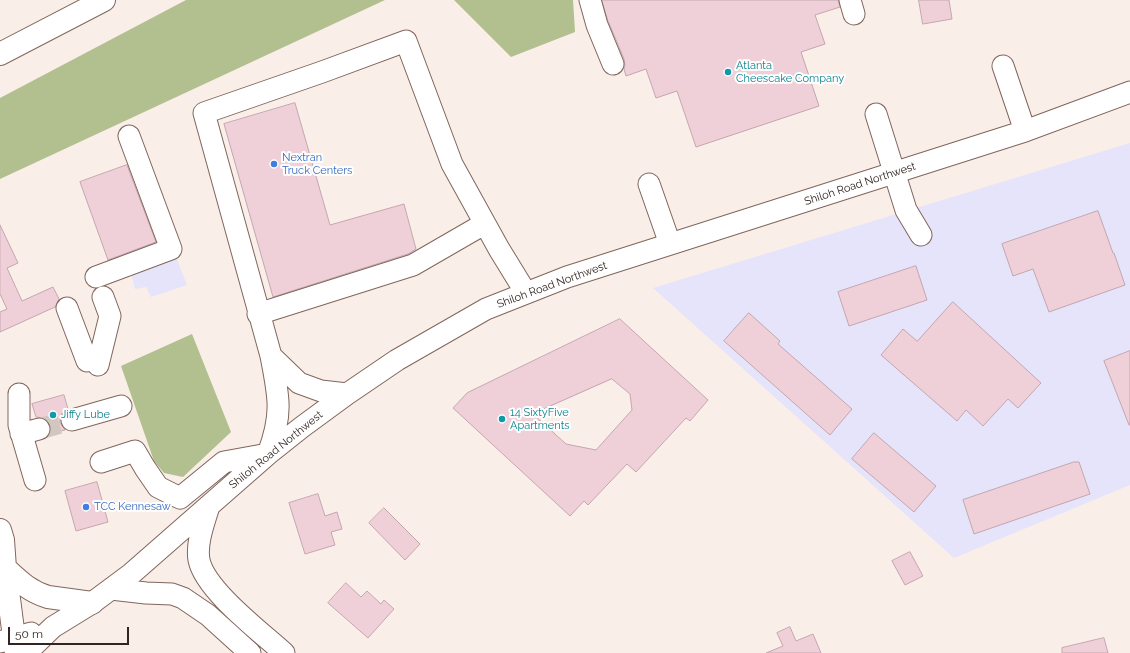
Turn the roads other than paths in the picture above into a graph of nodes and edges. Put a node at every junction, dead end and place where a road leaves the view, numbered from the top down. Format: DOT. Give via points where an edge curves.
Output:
graph roads {
  1 [pos="104,0"];
  2 [pos="590,0"];
  3 [pos="0,54"];
  4 [pos="613,64"];
  5 [pos="1003,66"];
  6 [pos="1130,92"];
  7 [pos="876,114"];
  8 [pos="1024,131"];
  9 [pos="129,136"];
  10 [pos="895,173"];
  11 [pos="649,184"];
  12 [pos="484,224"];
  13 [pos="921,235"];
  14 [pos="670,244"];
  15 [pos="96,277"];
  16 [pos="526,293"];
  17 [pos="103,297"];
  18 [pos="67,308"];
  19 [pos="258,314"];
  20 [pos="271,356"];
  21 [pos="19,394"];
  22 [pos="347,394"];
  23 [pos="121,406"];
  24 [pos="70,415"];
  25 [pos="268,454"];
  26 [pos="101,462"];
  27 [pos="34,480"];
  28 [pos="209,506"];
  29 [pos="0,530"];
  30 [pos="5,568"];
  31 [pos="111,589"];
  32 [pos="92,603"];
  33 [pos="14,646"];
  34 [pos="250,653"];
  35 [pos="284,653"];
  1 -- 3 [label="main road"];
  2 -- 4 [label="street"];
  5 -- 8 [label="street"];
  6 -- 8 [label="street, Shiloh Road Northwest"];
  7 -- 10 [label="street"];
  8 -- 10 [label="street, Shiloh Road Northwest"];
  9 -- 15 [label="street" via="171,249"];
  10 -- 13 [label="street" via="906,210"];
  10 -- 14 [label="street, Shiloh Road Northwest"];
  11 -- 14 [label="street"];
  12 -- 16 [label="street"];
  12 -- 19 [label="street" via="413,265"];
  12 -- 19 [label="street" via="452,164 406,41 204,112"];
  14 -- 16 [label="street, Shiloh Road Northwest"];
  16 -- 22 [label="street, Shiloh Road Northwest" via="486,309 414,350"];
  17 -- 18 [label="street" via="110,316 93,363"];
  19 -- 20 [label="street"];
  20 -- 22 [label="street" via="299,383 321,391"];
  20 -- 25 [label="street" via="279,405 275,436"];
  21 -- 27 [label="street" via="29,427"];
  22 -- 25 [label="street, Shiloh Road Northwest"];
  23 -- 24 [label="street" via="93,414"];
  25 -- 26 [label="street" via="224,462 180,498 158,487 135,451"];
  25 -- 28 [label="street, Shiloh Road Northwest"];
  28 -- 31 [label="street, Shiloh Road Northwest"];
  28 -- 35 [label="street" via="199,549 203,573 220,595"];
  29 -- 30 [label="main road"];
  30 -- 32 [label="main road" via="26,587 41,595"];
  30 -- 33 [label="main road"];
  31 -- 32 [label="street, Shiloh Road Northwest"];
  31 -- 34 [label="street" via="172,594 182,598 208,616"];
  32 -- 33 [label="street, Shiloh Road Northwest" via="53,627"];
}
